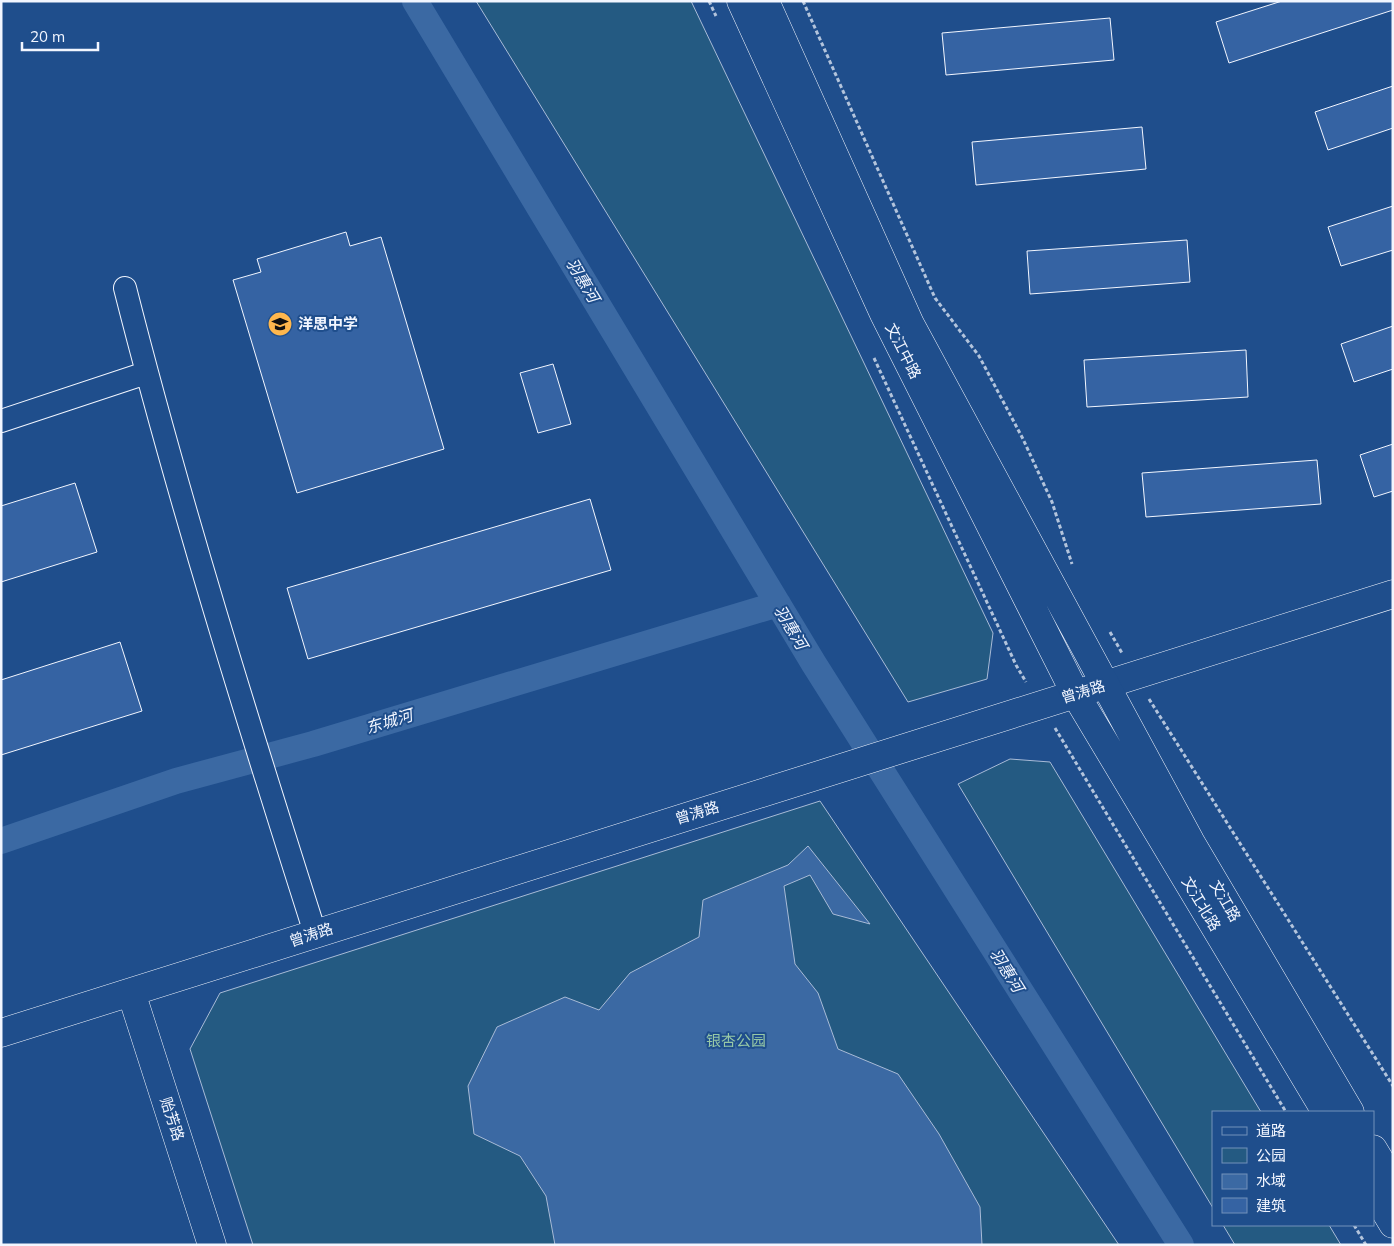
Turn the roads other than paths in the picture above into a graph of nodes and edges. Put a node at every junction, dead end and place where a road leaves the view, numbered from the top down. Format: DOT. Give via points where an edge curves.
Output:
graph roads {
  1 [pos="741,1"];
  2 [pos="765,1"];
  3 [pos="125,288"];
  4 [pos="146,373"];
  5 [pos="1,421"];
  6 [pos="1393,594"];
  7 [pos="1106,685"];
  8 [pos="1076,695"];
  9 [pos="315,933"];
  10 [pos="131,992"];
  11 [pos="1,1033"];
  12 [pos="1325,1111"];
  13 [pos="1349,1111"];
  14 [pos="1374,1151"];
  15 [pos="1393,1182"];
  16 [pos="1374,1193"];
  17 [pos="1393,1224"];
  18 [pos="212,1245"];
  1 -- 8 [label="main road, 文江中路" via="884,314"];
  2 -- 7 [label="main road, 文江中路" via="910,324"];
  3 -- 4 [label="street"];
  4 -- 5 [label="street"];
  4 -- 9 [label="street" via="221,631"];
  6 -- 7 [label="main road, 曾涛路"];
  7 -- 8 [label="main road, 曾涛路"];
  7 -- 13 [label="main road, 文江路" via="1190,841"];
  8 -- 9 [label="main road, 曾涛路"];
  8 -- 12 [label="main road, 文江北路"];
  9 -- 10 [label="main road, 曾涛路"];
  10 -- 11 [label="main road, 曾涛路"];
  10 -- 18 [label="main road, 贻芳路"];
  14 -- 15 [label="main road"];
  16 -- 17 [label="main road"];
}
